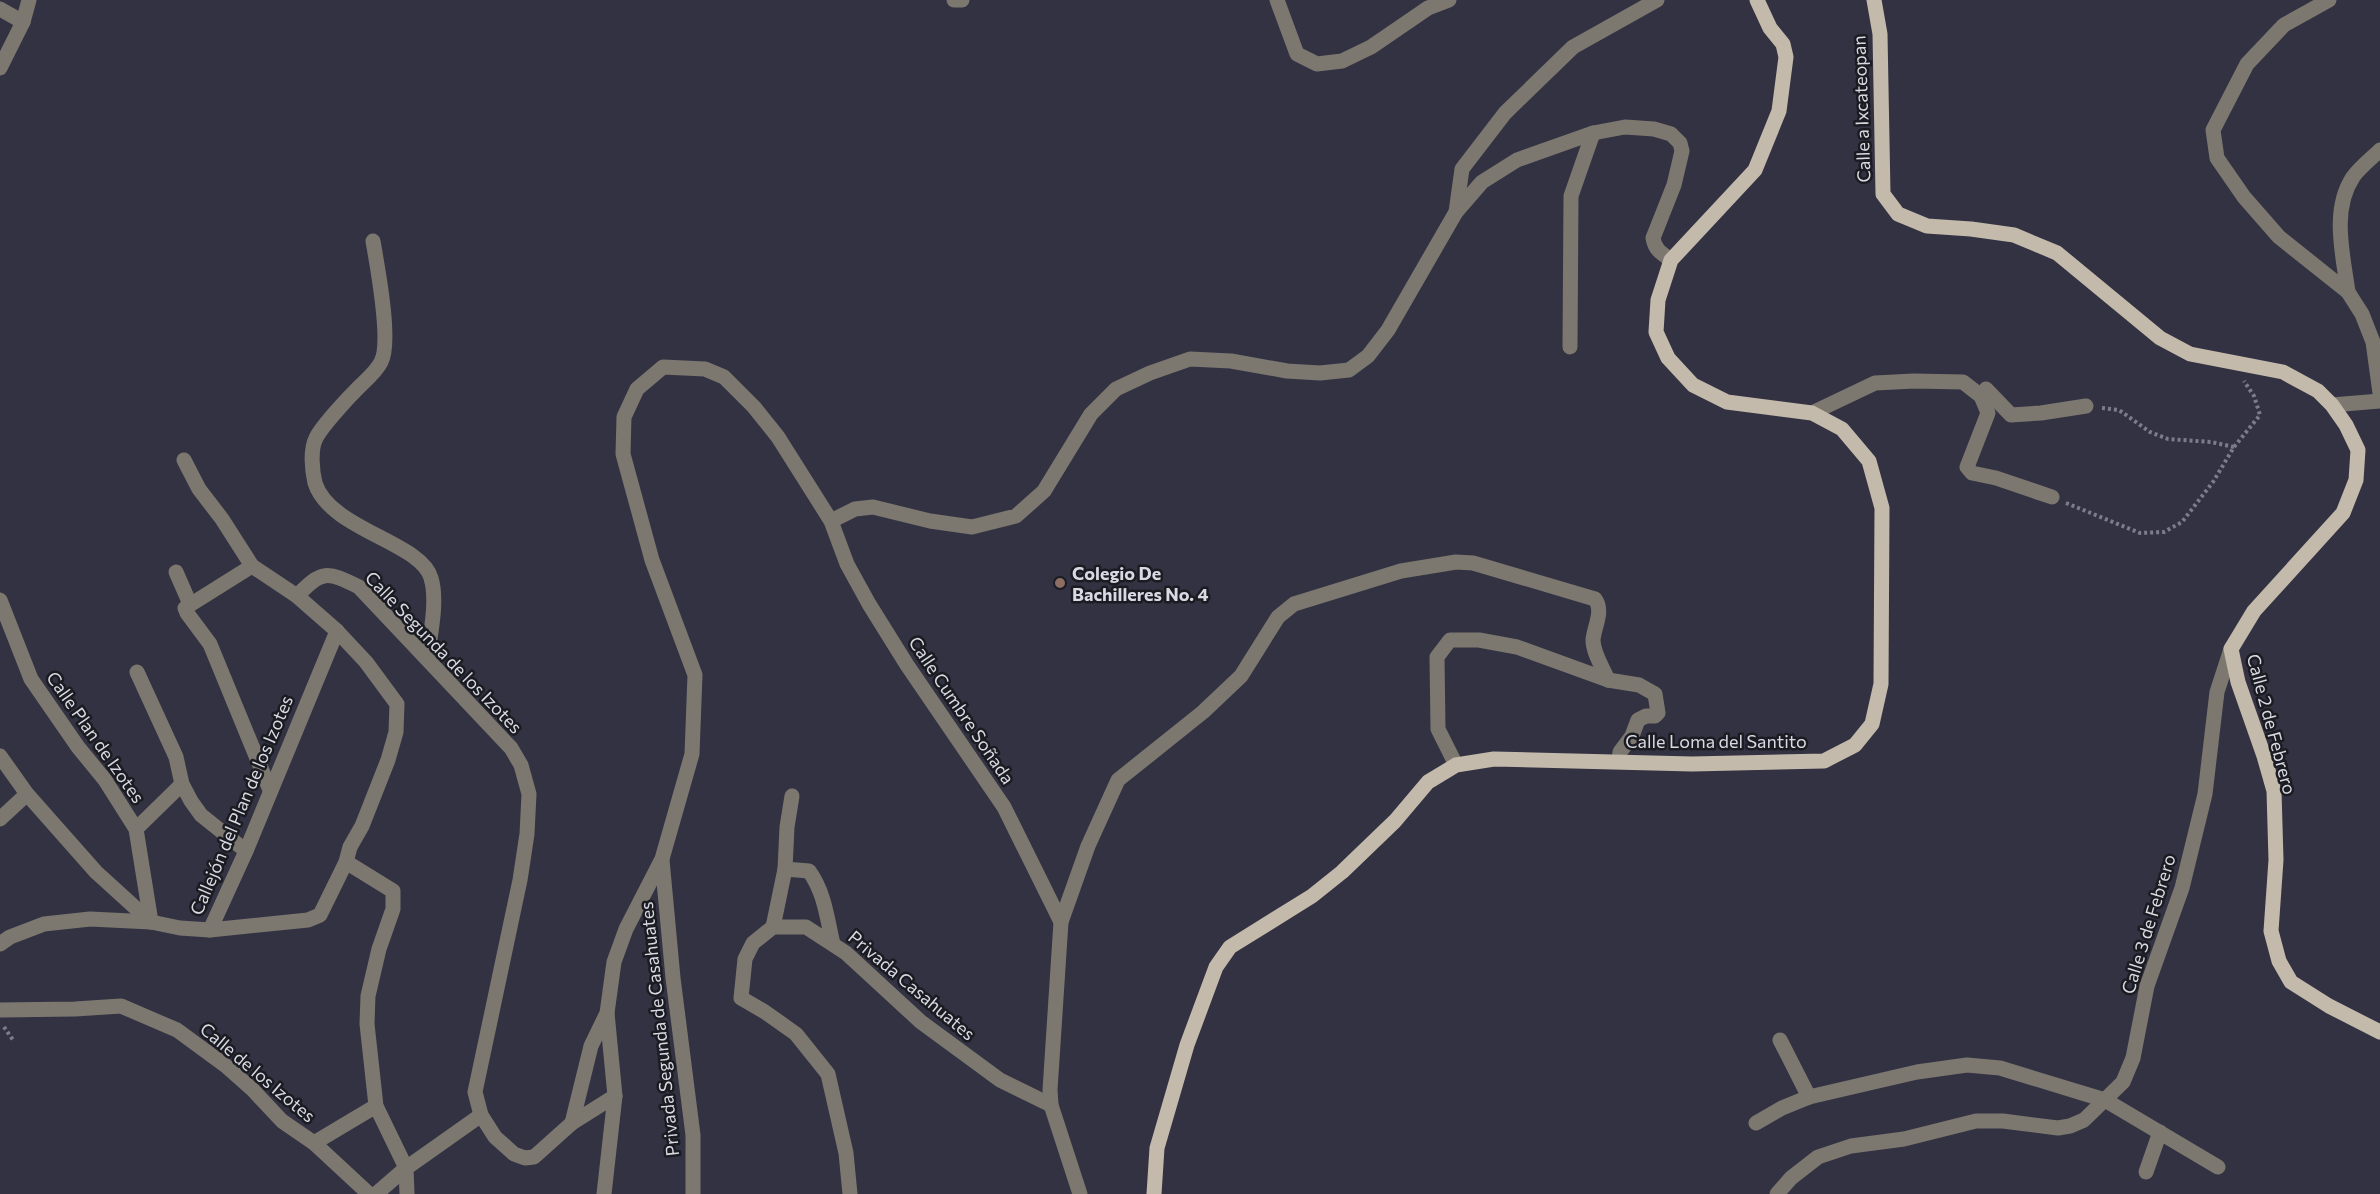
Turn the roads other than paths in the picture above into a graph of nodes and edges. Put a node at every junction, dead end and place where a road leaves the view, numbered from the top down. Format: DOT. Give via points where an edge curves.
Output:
graph roads {
  1 [pos="29,0"];
  2 [pos="954,0"];
  3 [pos="962,0"];
  4 [pos="1276,0"];
  5 [pos="1449,0"];
  6 [pos="1657,0"];
  7 [pos="1757,0"];
  8 [pos="1874,0"];
  9 [pos="2329,0"];
  10 [pos="0,9"];
  11 [pos="23,22"];
  12 [pos="0,68"];
  13 [pos="1593,133"];
  14 [pos="2380,150"];
  15 [pos="1456,212"];
  16 [pos="373,241"];
  17 [pos="1671,260"];
  18 [pos="2348,292"];
  19 [pos="1570,346"];
  20 [pos="2318,391"];
  21 [pos="2380,393"];
  22 [pos="1981,396"];
  23 [pos="2380,401"];
  24 [pos="2332,405"];
  25 [pos="2086,406"];
  26 [pos="1812,413"];
  27 [pos="184,460"];
  28 [pos="2052,497"];
  29 [pos="831,522"];
  30 [pos="252,566"];
  31 [pos="176,572"];
  32 [pos="297,596"];
  33 [pos="0,600"];
  34 [pos="188,606"];
  35 [pos="337,631"];
  36 [pos="2231,649"];
  37 [pos="427,659"];
  38 [pos="137,672"];
  39 [pos="1608,680"];
  40 [pos="0,756"];
  41 [pos="1619,761"];
  42 [pos="1456,765"];
  43 [pos="182,784"];
  44 [pos="270,790"];
  45 [pos="27,794"];
  46 [pos="792,796"];
  47 [pos="0,819"];
  48 [pos="136,829"];
  49 [pos="246,851"];
  50 [pos="662,859"];
  51 [pos="346,862"];
  52 [pos="785,869"];
  53 [pos="151,922"];
  54 [pos="1061,922"];
  55 [pos="773,927"];
  56 [pos="210,930"];
  57 [pos="0,944"];
  58 [pos="833,944"];
  59 [pos="0,1010"];
  60 [pos="607,1013"];
  61 [pos="2380,1032"];
  62 [pos="1780,1040"];
  63 [pos="615,1096"];
  64 [pos="1809,1097"];
  65 [pos="2105,1100"];
  66 [pos="1051,1105"];
  67 [pos="376,1106"];
  68 [pos="481,1115"];
  69 [pos="572,1123"];
  70 [pos="1756,1123"];
  71 [pos="2160,1132"];
  72 [pos="314,1143"];
  73 [pos="2218,1167"];
  74 [pos="406,1168"];
  75 [pos="2146,1172"];
  76 [pos="369,1194"];
  77 [pos="376,1194"];
  78 [pos="407,1194"];
  79 [pos="604,1194"];
  80 [pos="693,1194"];
  81 [pos="850,1194"];
  82 [pos="1080,1194"];
  83 [pos="1154,1194"];
  84 [pos="1777,1194"];
  1 -- 11 [label="street"];
  2 -- 3 [label="street"];
  4 -- 5 [label="street" via="1297,54 1317,64 1342,61 1371,47 1428,8"];
  6 -- 15 [label="street" via="1574,47 1505,113 1462,169"];
  7 -- 17 [label="main road, Calle Loma del Santito" via="1770,28 1783,44 1786,57 1779,111 1755,170"];
  8 -- 20 [label="main road, Calle a Ixcateopan" via="1880,34 1883,194 1898,214 1927,226 2014,235 2057,253 2160,338 2190,354 2283,372"];
  9 -- 18 [label="street" via="2284,25 2247,64 2213,130 2217,158 2244,197 2279,237"];
  10 -- 11 [label="street"];
  11 -- 12 [label="street"];
  13 -- 15 [label="street" via="1517,160 1482,182"];
  13 -- 17 [label="street" via="1625,127 1654,129 1671,134 1680,143 1682,151 1674,186 1653,238 1654,246"];
  13 -- 19 [label="street" via="1571,196"];
  14 -- 18 [label="street" via="2353,177 2343,202 2340,230"];
  15 -- 29 [label="street" via="1388,330 1368,356 1349,370 1287,371 1231,361 1190,359 1116,389 1091,414 1044,491 1016,516 972,527 873,507 855,509"];
  16 -- 37 [label="street" via="381,288 381,363 316,438 312,462 316,484 328,504 425,564 432,579 433,612"];
  17 -- 26 [label="main road, Calle Loma del Santito" via="1658,300 1656,332 1668,358 1693,385 1727,402"];
  18 -- 21 [label="street" via="2373,342"];
  20 -- 24 [label="main road, Calle 2 de Febrero"];
  22 -- 25 [label="street" via="1986,389 2011,415"];
  22 -- 26 [label="street" via="1963,382 1875,383"];
  22 -- 28 [label="street" via="1988,413 1967,467 1972,473"];
  23 -- 24 [label="street"];
  24 -- 36 [label="main road, Calle 2 de Febrero" via="2358,450 2356,480 2343,513 2254,611"];
  26 -- 41 [label="main road, Calle Loma del Santito" via="1842,429 1869,461 1882,508 1881,684 1872,724 1855,745 1824,761"];
  27 -- 30 [label="street" via="199,489"];
  29 -- 50 [label="street" via="778,437 724,377 705,369 663,367 637,389 624,417 623,454 652,560 694,675 692,754"];
  29 -- 54 [label="street, Calle Cumbre Soñada" via="847,564 869,604 1004,807"];
  30 -- 32 [label="street"];
  30 -- 34 [label="street"];
  31 -- 34 [label="street"];
  32 -- 35 [label="street"];
  32 -- 37 [label="street, Calle Segunda de los Izotes" via="314,578 325,576 359,587"];
  33 -- 48 [label="street, Calle Plan de Izotes" via="31,679"];
  34 -- 44 [label="street" via="187,613 210,644"];
  35 -- 44 [label="street, Callejón del Plan de los Izotes"];
  35 -- 51 [label="street" via="397,704 398,717 388,760"];
  36 -- 61 [label="main road, Calle 2 de Febrero" via="2274,791 2276,860 2271,930 2279,961 2291,982"];
  36 -- 65 [label="street, Calle 3 de Febrero" via="2217,693 2205,794 2182,888 2147,986 2133,1058 2123,1082"];
  37 -- 68 [label="street, Calle Segunda de los Izotes" via="511,748 521,765 529,794 528,834 520,880 475,1092"];
  38 -- 43 [label="street" via="176,757"];
  39 -- 41 [label="street" via="1639,685 1653,692 1657,699 1658,713 1638,720"];
  39 -- 42 [label="street" via="1516,647 1479,640 1450,640 1437,657 1438,729"];
  39 -- 54 [label="street" via="1594,647 1599,611 1595,599 1473,563 1401,571 1294,604 1278,617 1240,676 1203,712 1118,780 1088,846"];
  40 -- 45 [label="street"];
  41 -- 42 [label="main road, Calle Loma del Santito" via="1494,759"];
  42 -- 83 [label="main road, Calle Loma del Santito" via="1428,782 1395,821 1342,872 1312,896 1230,947 1216,967 1187,1045 1157,1149"];
  43 -- 48 [label="street"];
  43 -- 49 [label="street" via="201,815"];
  44 -- 49 [label="street, Callejón del Plan de los Izotes"];
  45 -- 47 [label="street"];
  45 -- 53 [label="street" via="96,872"];
  46 -- 52 [label="street"];
  48 -- 53 [label="street"];
  49 -- 56 [label="street, Callejón del Plan de los Izotes"];
  50 -- 60 [label="street" via="626,929 614,962"];
  50 -- 80 [label="street, Privada Segunda de Casahuates" via="693,1135"];
  51 -- 56 [label="street" via="320,915 308,920"];
  51 -- 67 [label="street" via="393,891 394,900 368,996 367,1024"];
  52 -- 55 [label="street"];
  52 -- 58 [label="street" via="809,871 815,880 823,896"];
  53 -- 56 [label="street, Callejón del Plan de los Izotes"];
  53 -- 57 [label="street, Callejón del Plan de los Izotes" via="90,919 44,924"];
  54 -- 66 [label="street"];
  55 -- 58 [label="street, Privada Casahuates" via="806,927"];
  55 -- 81 [label="street" via="753,943 746,959 741,998 796,1034 828,1074 846,1153"];
  58 -- 66 [label="street, Privada Casahuates" via="921,1022 1000,1080"];
  59 -- 72 [label="street, Calle de los Izotes" via="121,1006 177,1030 226,1066 282,1121"];
  60 -- 63 [label="street"];
  60 -- 69 [label="street" via="591,1046"];
  62 -- 64 [label="street"];
  63 -- 69 [label="street, Calle Segunda de los Izotes"];
  63 -- 79 [label="street"];
  64 -- 65 [label="street" via="1917,1072 1967,1065 2000,1068"];
  64 -- 70 [label="street"];
  65 -- 71 [label="street"];
  65 -- 84 [label="street, Calle 3 de Febrero" via="2084,1120 2070,1126 1976,1121 1904,1139 1851,1146 1818,1156"];
  66 -- 82 [label="street"];
  67 -- 72 [label="street"];
  67 -- 74 [label="street"];
  68 -- 69 [label="street, Calle Segunda de los Izotes" via="495,1137 514,1154 525,1158 534,1158"];
  68 -- 74 [label="street"];
  71 -- 73 [label="street"];
  71 -- 75 [label="street"];
  72 -- 76 [label="street, Calle de los Izotes"];
  74 -- 77 [label="street"];
  74 -- 78 [label="street"];
}
